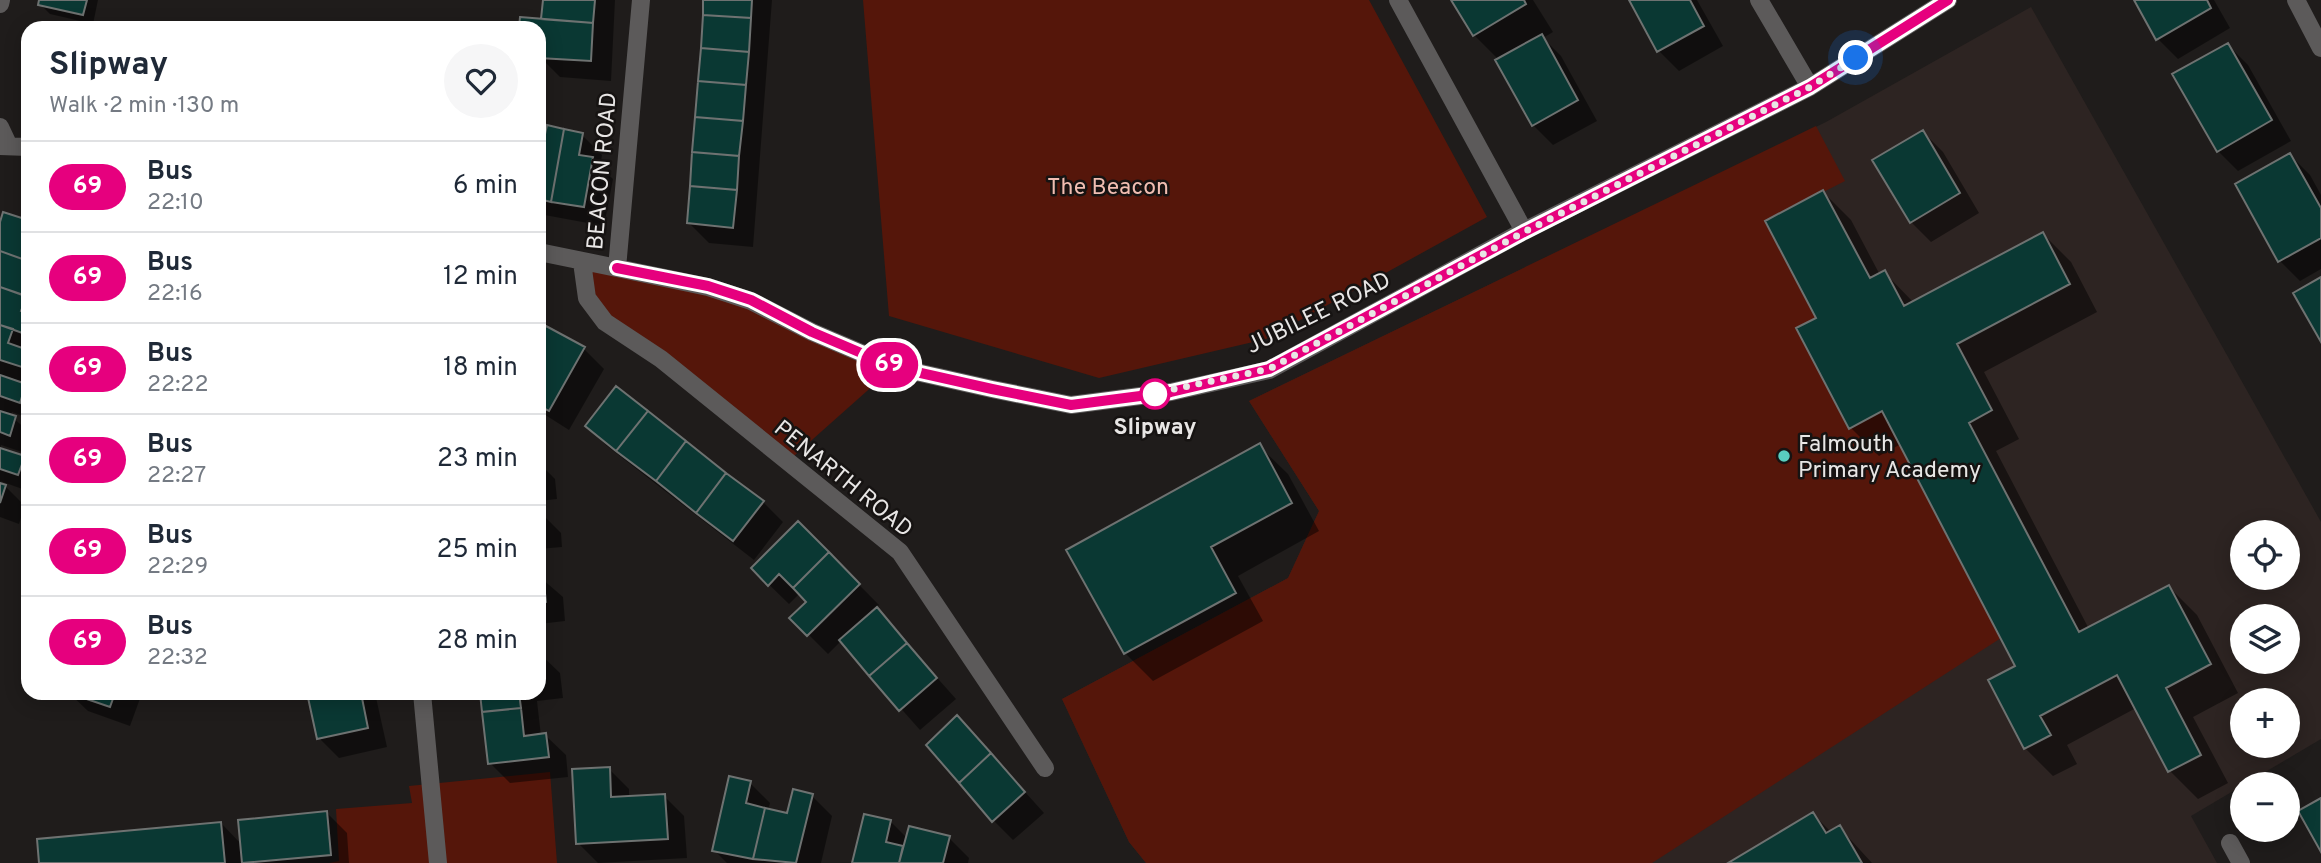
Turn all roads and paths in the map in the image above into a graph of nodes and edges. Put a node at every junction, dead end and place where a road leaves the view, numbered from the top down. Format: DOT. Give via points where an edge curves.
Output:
graph roads {
  1 [pos="641,0"];
  2 [pos="1398,0"];
  3 [pos="1759,0"];
  4 [pos="1948,0"];
  5 [pos="2296,0"];
  6 [pos="2321,48"];
  7 [pos="1810,87"];
  8 [pos="3,139"];
  9 [pos="21,145"];
  10 [pos="1524,232"];
  11 [pos="546,254"];
  12 [pos="582,262"];
  13 [pos="617,268"];
  14 [pos="423,700"];
  15 [pos="1045,768"];
  16 [pos="2230,844"];
  17 [pos="438,863"];
  18 [pos="2241,863"];
  1 -- 13 [label="street, BEACON ROAD"];
  2 -- 10 [label="street"];
  3 -- 7 [label="street"];
  4 -- 7 [label="street, JUBILEE ROAD"];
  5 -- 6 [label="street"];
  7 -- 10 [label="street, JUBILEE ROAD"];
  8 -- 9 [label="street"];
  10 -- 13 [label="street, JUBILEE ROAD" via="1269,369 1171,392 1071,405 894,367 751,300 708,286"];
  11 -- 12 [label="street, BEACON ROAD"];
  12 -- 13 [label="street, BEACON ROAD"];
  12 -- 15 [label="street, PENARTH ROAD" via="587,298 605,322 661,359 900,552"];
  14 -- 17 [label="street"];
  16 -- 18 [label="street"];
}
